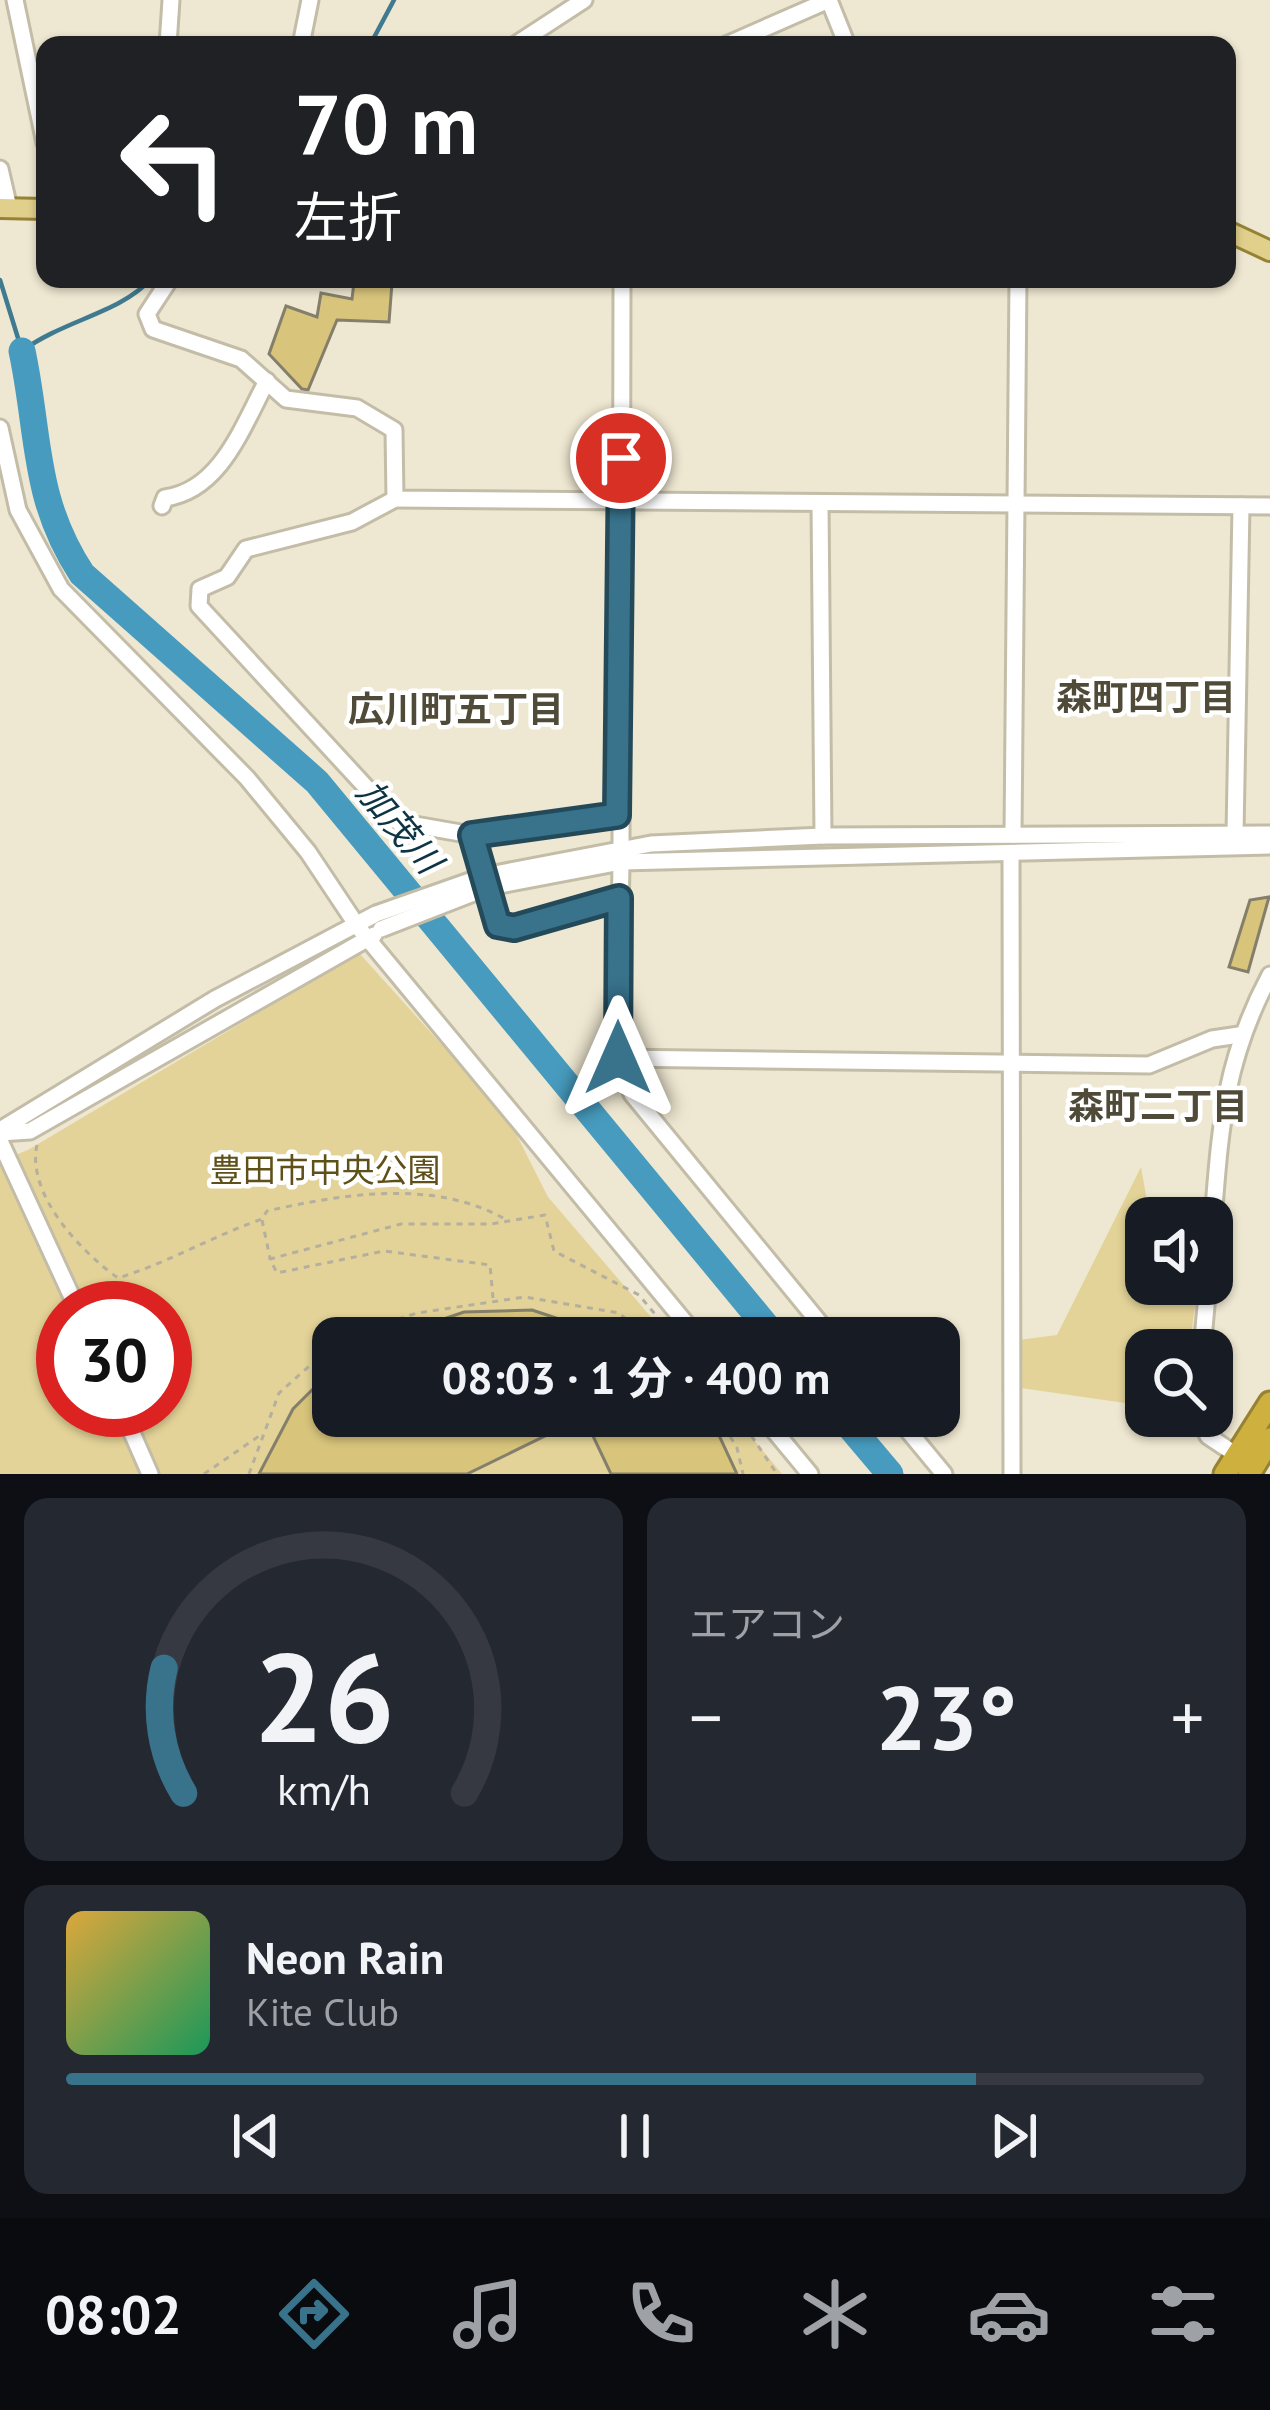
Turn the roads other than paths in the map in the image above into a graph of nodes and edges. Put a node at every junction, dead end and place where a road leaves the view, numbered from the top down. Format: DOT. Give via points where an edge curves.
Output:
graph roads {
  1 [pos="15,0"];
  2 [pos="171,0"];
  3 [pos="310,0"];
  4 [pos="584,0"];
  5 [pos="829,0"];
  6 [pos="169,36"];
  7 [pos="303,36"];
  8 [pos="529,36"];
  9 [pos="747,36"];
  10 [pos="843,36"];
  11 [pos="36,99"];
  12 [pos="0,169"];
  13 [pos="5,208"];
  14 [pos="36,208"];
  15 [pos="1236,235"];
  16 [pos="1270,251"];
  17 [pos="164,288"];
  18 [pos="622,288"];
  19 [pos="1018,288"];
  20 [pos="267,381"];
  21 [pos="0,428"];
  22 [pos="395,500"];
  23 [pos="620,503"];
  24 [pos="820,503"];
  25 [pos="1017,503"];
  26 [pos="162,506"];
  27 [pos="1241,506"];
  28 [pos="1270,506"];
  29 [pos="617,815"];
  30 [pos="1235,834"];
  31 [pos="1270,834"];
  32 [pos="472,835"];
  33 [pos="1013,835"];
  34 [pos="823,836"];
  35 [pos="1270,847"];
  36 [pos="1011,854"];
  37 [pos="621,855"];
  38 [pos="619,898"];
  39 [pos="371,927"];
  40 [pos="1270,975"];
  41 [pos="1239,1035"];
  42 [pos="618,1058"];
  43 [pos="1010,1066"];
  44 [pos="0,1135"];
  45 [pos="1215,1197"];
  46 [pos="65,1281"];
  47 [pos="681,1317"];
  48 [pos="815,1317"];
  49 [pos="1270,1403"];
  50 [pos="134,1437"];
  51 [pos="780,1437"];
  52 [pos="913,1437"];
  53 [pos="1209,1437"];
  54 [pos="1270,1438"];
  55 [pos="1230,1464"];
  56 [pos="150,1474"];
  57 [pos="810,1474"];
  58 [pos="944,1474"];
  59 [pos="1012,1474"];
  60 [pos="1249,1474"];
  1 -- 11 [label="street"];
  2 -- 6 [label="street"];
  3 -- 7 [label="street"];
  4 -- 8 [label="street"];
  5 -- 9 [label="street"];
  5 -- 10 [label="street"];
  12 -- 13 [label="street"];
  13 -- 14 [label="main road"];
  15 -- 16 [label="main road"];
  17 -- 20 [label="street" via="147,314 153,329 225,352"];
  18 -- 23 [label="street"];
  19 -- 25 [label="street"];
  20 -- 22 [label="street" via="286,399 357,408 394,430"];
  20 -- 26 [label="street" via="225,458 192,494 164,498"];
  21 -- 39 [label="street" via="18,510 61,589 247,778"];
  22 -- 23 [label="street"];
  22 -- 32 [label="street" via="352,522 246,549 227,577 200,589 199,606 398,822"];
  23 -- 24 [label="street"];
  23 -- 29 [label="street"];
  24 -- 25 [label="street"];
  24 -- 34 [label="street"];
  25 -- 27 [label="street"];
  25 -- 33 [label="street"];
  27 -- 28 [label="street"];
  27 -- 30 [label="street"];
  29 -- 32 [label="street"];
  29 -- 37 [label="street"];
  30 -- 31 [label="street"];
  30 -- 33 [label="street"];
  32 -- 38 [label="street" via="498,925 514,928"];
  33 -- 34 [label="street"];
  34 -- 37 [label="street"];
  35 -- 36 [label="street"];
  36 -- 37 [label="street"];
  36 -- 43 [label="street"];
  37 -- 38 [label="street"];
  37 -- 39 [label="street, bridge" via="487,882"];
  38 -- 42 [label="street"];
  39 -- 44 [label="street" via="215,999"];
  39 -- 44 [label="street" via="40,1126"];
  39 -- 47 [label="street"];
  40 -- 41 [label="street"];
  41 -- 43 [label="street" via="1149,1065"];
  41 -- 45 [label="street"];
  42 -- 43 [label="street"];
  42 -- 48 [label="street" via="632,1094"];
  43 -- 59 [label="street"];
  44 -- 46 [label="street"];
  49 -- 55 [label="highway"];
  50 -- 56 [label="street"];
  51 -- 57 [label="street"];
  52 -- 58 [label="street"];
  53 -- 55 [label="street"];
  54 -- 60 [label="highway"];
}
